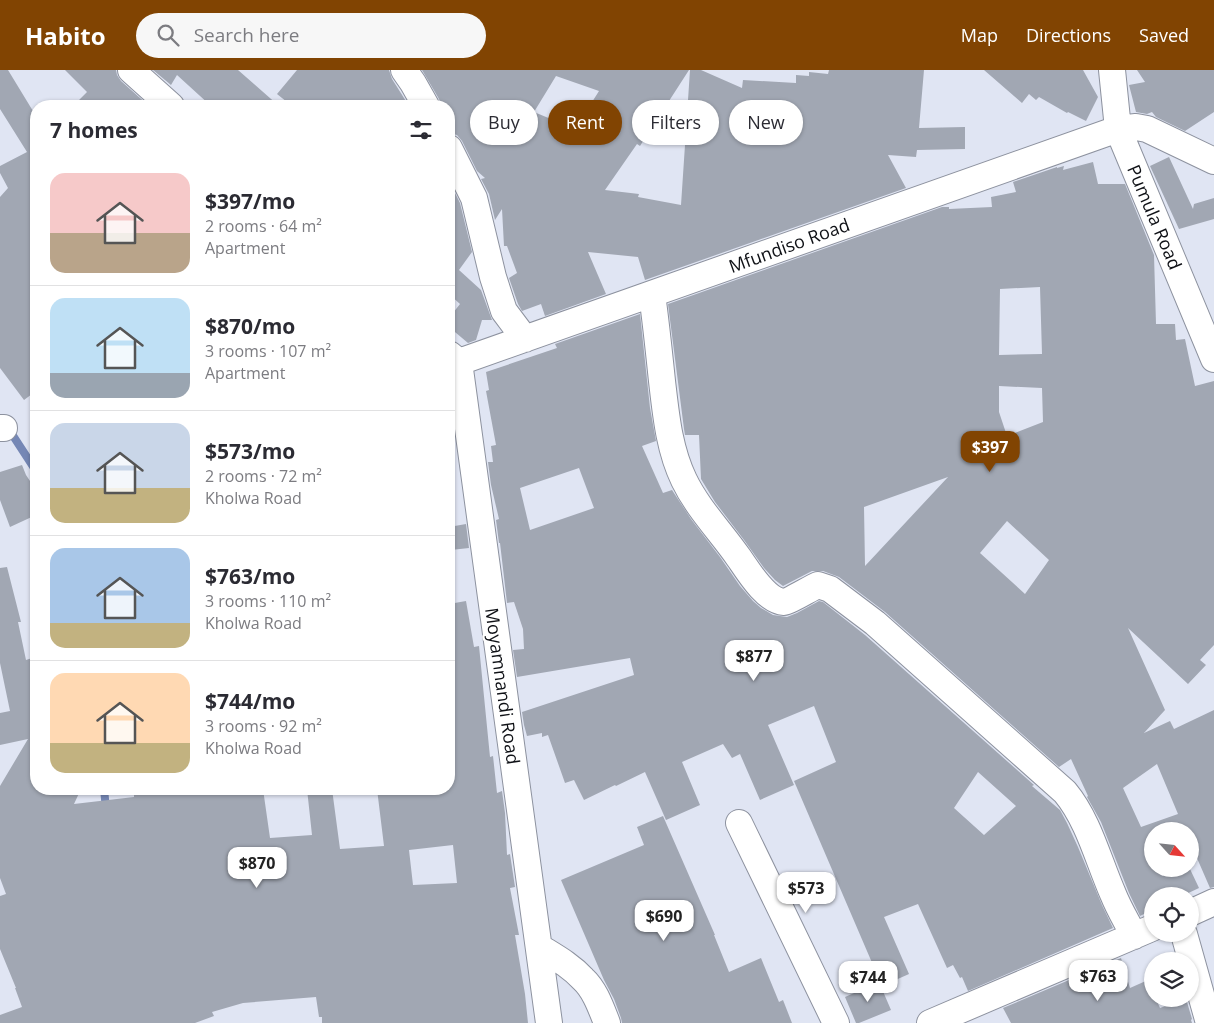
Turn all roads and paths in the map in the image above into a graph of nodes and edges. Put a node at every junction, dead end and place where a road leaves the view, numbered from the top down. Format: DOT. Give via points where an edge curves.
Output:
graph roads {
  1 [pos="131,70"];
  2 [pos="404,70"];
  3 [pos="1112,70"];
  4 [pos="164,100"];
  5 [pos="423,100"];
  6 [pos="1118,129"];
  7 [pos="455,160"];
  8 [pos="1214,161"];
  9 [pos="652,294"];
  10 [pos="525,339"];
  11 [pos="455,358"];
  12 [pos="1214,359"];
  13 [pos="455,372"];
  14 [pos="460,445"];
  15 [pos="739,823"];
  16 [pos="1214,902"];
  17 [pos="1199,909"];
  18 [pos="1143,932"];
  19 [pos="1186,942"];
  20 [pos="539,948"];
  21 [pos="549,1023"];
  22 [pos="607,1023"];
  23 [pos="836,1023"];
  24 [pos="930,1023"];
  25 [pos="1209,1023"];
  1 -- 4 [label="street"];
  2 -- 5 [label="street"];
  3 -- 6 [label="street, Pumula Road"];
  6 -- 8 [label="street, Mfundiso Road" via="1147,129"];
  6 -- 9 [label="street, Mfundiso Road"];
  6 -- 12 [label="street, Pumula Road"];
  7 -- 10 [label="street" via="474,198 504,311"];
  9 -- 10 [label="street, Mfundiso Road"];
  9 -- 18 [label="street" via="668,431 683,478 694,499 755,582 782,602 818,585 830,589 875,623 1065,792 1085,823 1113,894"];
  10 -- 11 [label="street, Mfundiso Road"];
  13 -- 14 [label="street, Moyamnandi Road"];
  14 -- 20 [label="street, Moyamnandi Road"];
  15 -- 23 [label="street"];
  16 -- 17 [label="street"];
  18 -- 24 [label="street"];
  19 -- 25 [label="street"];
  20 -- 21 [label="street, Moyamnandi Road"];
  20 -- 22 [label="street" via="565,962 585,980"];
}
